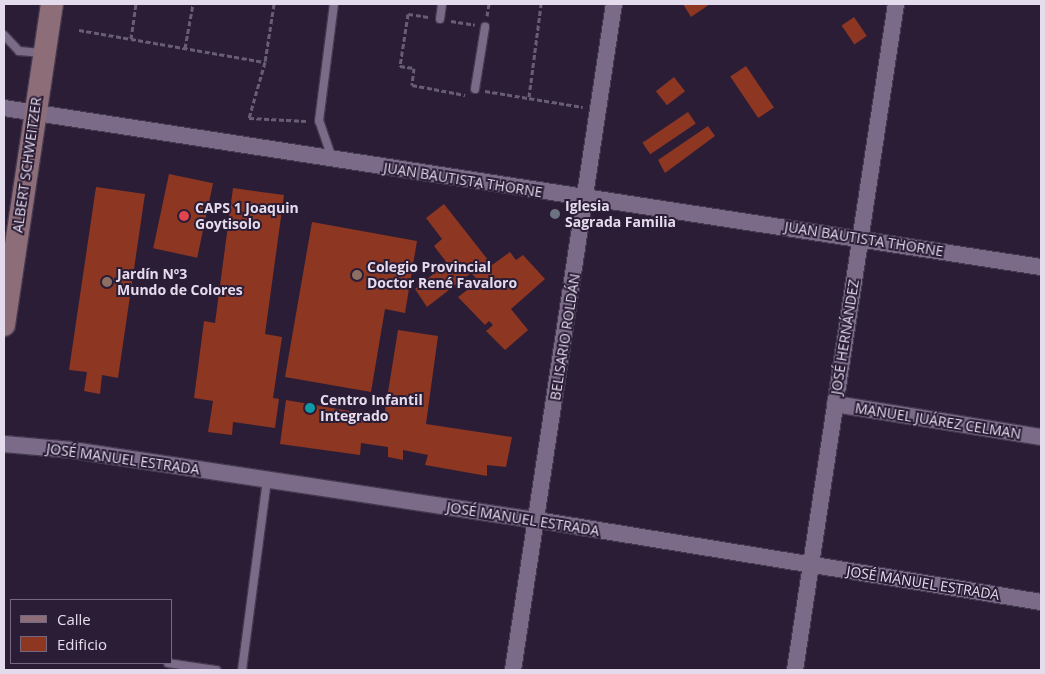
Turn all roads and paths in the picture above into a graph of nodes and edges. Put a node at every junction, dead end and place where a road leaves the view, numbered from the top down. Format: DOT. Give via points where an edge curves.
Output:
graph roads {
  1 [pos="52,4"];
  2 [pos="136,4"];
  3 [pos="193,4"];
  4 [pos="274,4"];
  5 [pos="334,4"];
  6 [pos="442,4"];
  7 [pos="541,4"];
  8 [pos="614,4"];
  9 [pos="896,4"];
  10 [pos="440,19"];
  11 [pos="485,27"];
  12 [pos="79,30"];
  13 [pos="4,35"];
  14 [pos="131,39"];
  15 [pos="185,48"];
  16 [pos="44,54"];
  17 [pos="265,62"];
  18 [pos="475,89"];
  19 [pos="528,98"];
  20 [pos="4,108"];
  21 [pos="34,113"];
  22 [pos="319,121"];
  23 [pos="333,160"];
  24 [pos="586,199"];
  25 [pos="860,238"];
  26 [pos="1041,267"];
  27 [pos="5,311"];
  28 [pos="835,404"];
  29 [pos="1041,437"];
  30 [pos="4,444"];
  31 [pos="267,480"];
  32 [pos="537,520"];
  33 [pos="811,566"];
  34 [pos="1041,602"];
  35 [pos="172,664"];
  36 [pos="216,670"];
  37 [pos="242,670"];
  38 [pos="513,670"];
  39 [pos="794,670"];
  1 -- 16 [label="main road, ALBERT SCHWEITZER"];
  2 -- 14 [label="path"];
  3 -- 15 [label="path"];
  4 -- 17 [label="path"];
  5 -- 22 [label="lane"];
  6 -- 10 [label="lane"];
  7 -- 19 [label="path"];
  8 -- 24 [label="street, BELISARIO ROLDÁN"];
  9 -- 25 [label="street, JOSÉ HERNÁNDEZ"];
  11 -- 18 [label="lane"];
  12 -- 14 [label="path"];
  13 -- 16 [label="lane" via="19,51"];
  14 -- 15 [label="path"];
  15 -- 17 [label="path"];
  16 -- 21 [label="main road, ALBERT SCHWEITZER"];
  17 -- 22 [label="path" via="249,118"];
  20 -- 21 [label="street, JUAN BAUTISTA THORNE"];
  21 -- 23 [label="street, JUAN BAUTISTA THORNE"];
  21 -- 27 [label="main road, ALBERT SCHWEITZER"];
  22 -- 23 [label="lane"];
  23 -- 24 [label="street, JUAN BAUTISTA THORNE"];
  24 -- 25 [label="street, JUAN BAUTISTA THORNE"];
  24 -- 32 [label="street, BELISARIO ROLDÁN"];
  25 -- 26 [label="street, JUAN BAUTISTA THORNE"];
  25 -- 28 [label="street, JOSÉ HERNÁNDEZ"];
  28 -- 29 [label="street, MANUEL JUÁREZ CELMAN"];
  28 -- 33 [label="street, JOSÉ HERNÁNDEZ"];
  30 -- 31 [label="street, JOSÉ MANUEL ESTRADA"];
  31 -- 32 [label="street, JOSÉ MANUEL ESTRADA"];
  31 -- 37 [label="lane"];
  32 -- 33 [label="street, JOSÉ MANUEL ESTRADA"];
  32 -- 38 [label="street, BELISARIO ROLDÁN"];
  33 -- 34 [label="street, JOSÉ MANUEL ESTRADA"];
  33 -- 39 [label="street, JOSÉ HERNÁNDEZ"];
  35 -- 36 [label="lane"];
}
